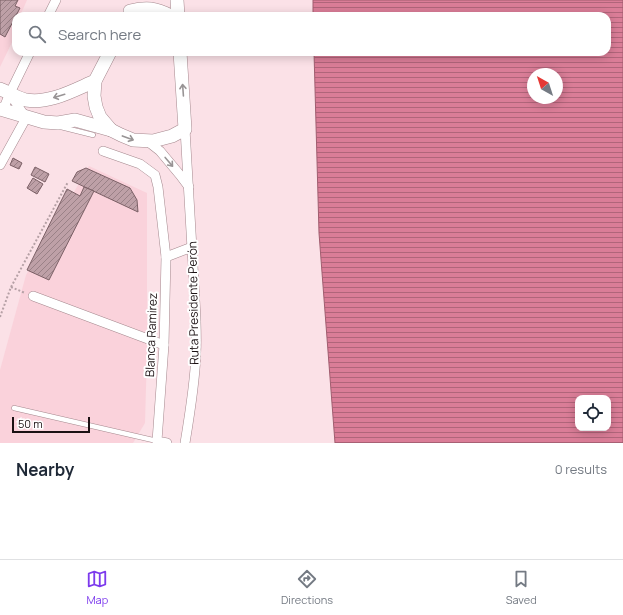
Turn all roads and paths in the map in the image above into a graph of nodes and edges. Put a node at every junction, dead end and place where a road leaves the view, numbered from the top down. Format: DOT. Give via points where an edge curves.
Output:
graph roads {
  1 [pos="56,0"];
  2 [pos="178,0"];
  3 [pos="131,9"];
  4 [pos="50,12"];
  5 [pos="161,12"];
  6 [pos="178,12"];
  7 [pos="27,56"];
  8 [pos="108,56"];
  9 [pos="180,56"];
  10 [pos="95,81"];
  11 [pos="5,91"];
  12 [pos="2,109"];
  13 [pos="26,118"];
  14 [pos="44,122"];
  15 [pos="185,129"];
  16 [pos="111,130"];
  17 [pos="93,135"];
  18 [pos="146,140"];
  19 [pos="103,151"];
  20 [pos="0,165"];
  21 [pos="68,182"];
  22 [pos="188,187"];
  23 [pos="192,246"];
  24 [pos="166,257"];
  25 [pos="11,287"];
  26 [pos="33,296"];
  27 [pos="0,317"];
  28 [pos="164,345"];
  29 [pos="14,408"];
  30 [pos="158,441"];
  31 [pos="167,443"];
  32 [pos="185,443"];
  1 -- 4 [label="street"];
  2 -- 6 [label="main road"];
  3 -- 5 [label="main road" via="142,8"];
  7 -- 11 [label="street"];
  8 -- 10 [label="main road"];
  15 -- 9 [label="main road, one-way"];
  10 -- 11 [label="main road, one-way" via="64,95 42,101 25,100"];
  10 -- 16 [label="main road" via="96,107 100,117"];
  11 -- 12 [label="street"];
  11 -- 13 [label="street"];
  12 -- 13 [label="main road"];
  13 -- 14 [label="main road"];
  13 -- 20 [label="street"];
  14 -- 16 [label="main road" via="75,120"];
  14 -- 17 [label="lane"];
  15 -- 18 [label="main road" via="172,136 153,141"];
  15 -- 22 [label="street, Ruta Presidente Perón"];
  16 -- 18 [label="main road, one-way" via="133,140"];
  18 -- 22 [label="street, one-way" via="160,151"];
  19 -- 24 [label="street, Blanca Ramirez" via="140,164 155,175"];
  21 -- 25 [label="path"];
  22 -- 23 [label="street, Ruta Presidente Perón"];
  23 -- 24 [label="street"];
  23 -- 32 [label="street, Ruta Presidente Perón" via="196,354 191,411"];
  24 -- 28 [label="street, Blanca Ramirez"];
  25 -- 26 [label="path"];
  25 -- 27 [label="path"];
  26 -- 28 [label="street"];
  28 -- 30 [label="street, Blanca Ramirez"];
  29 -- 30 [label="lane"];
  30 -- 31 [label="street"];
}
